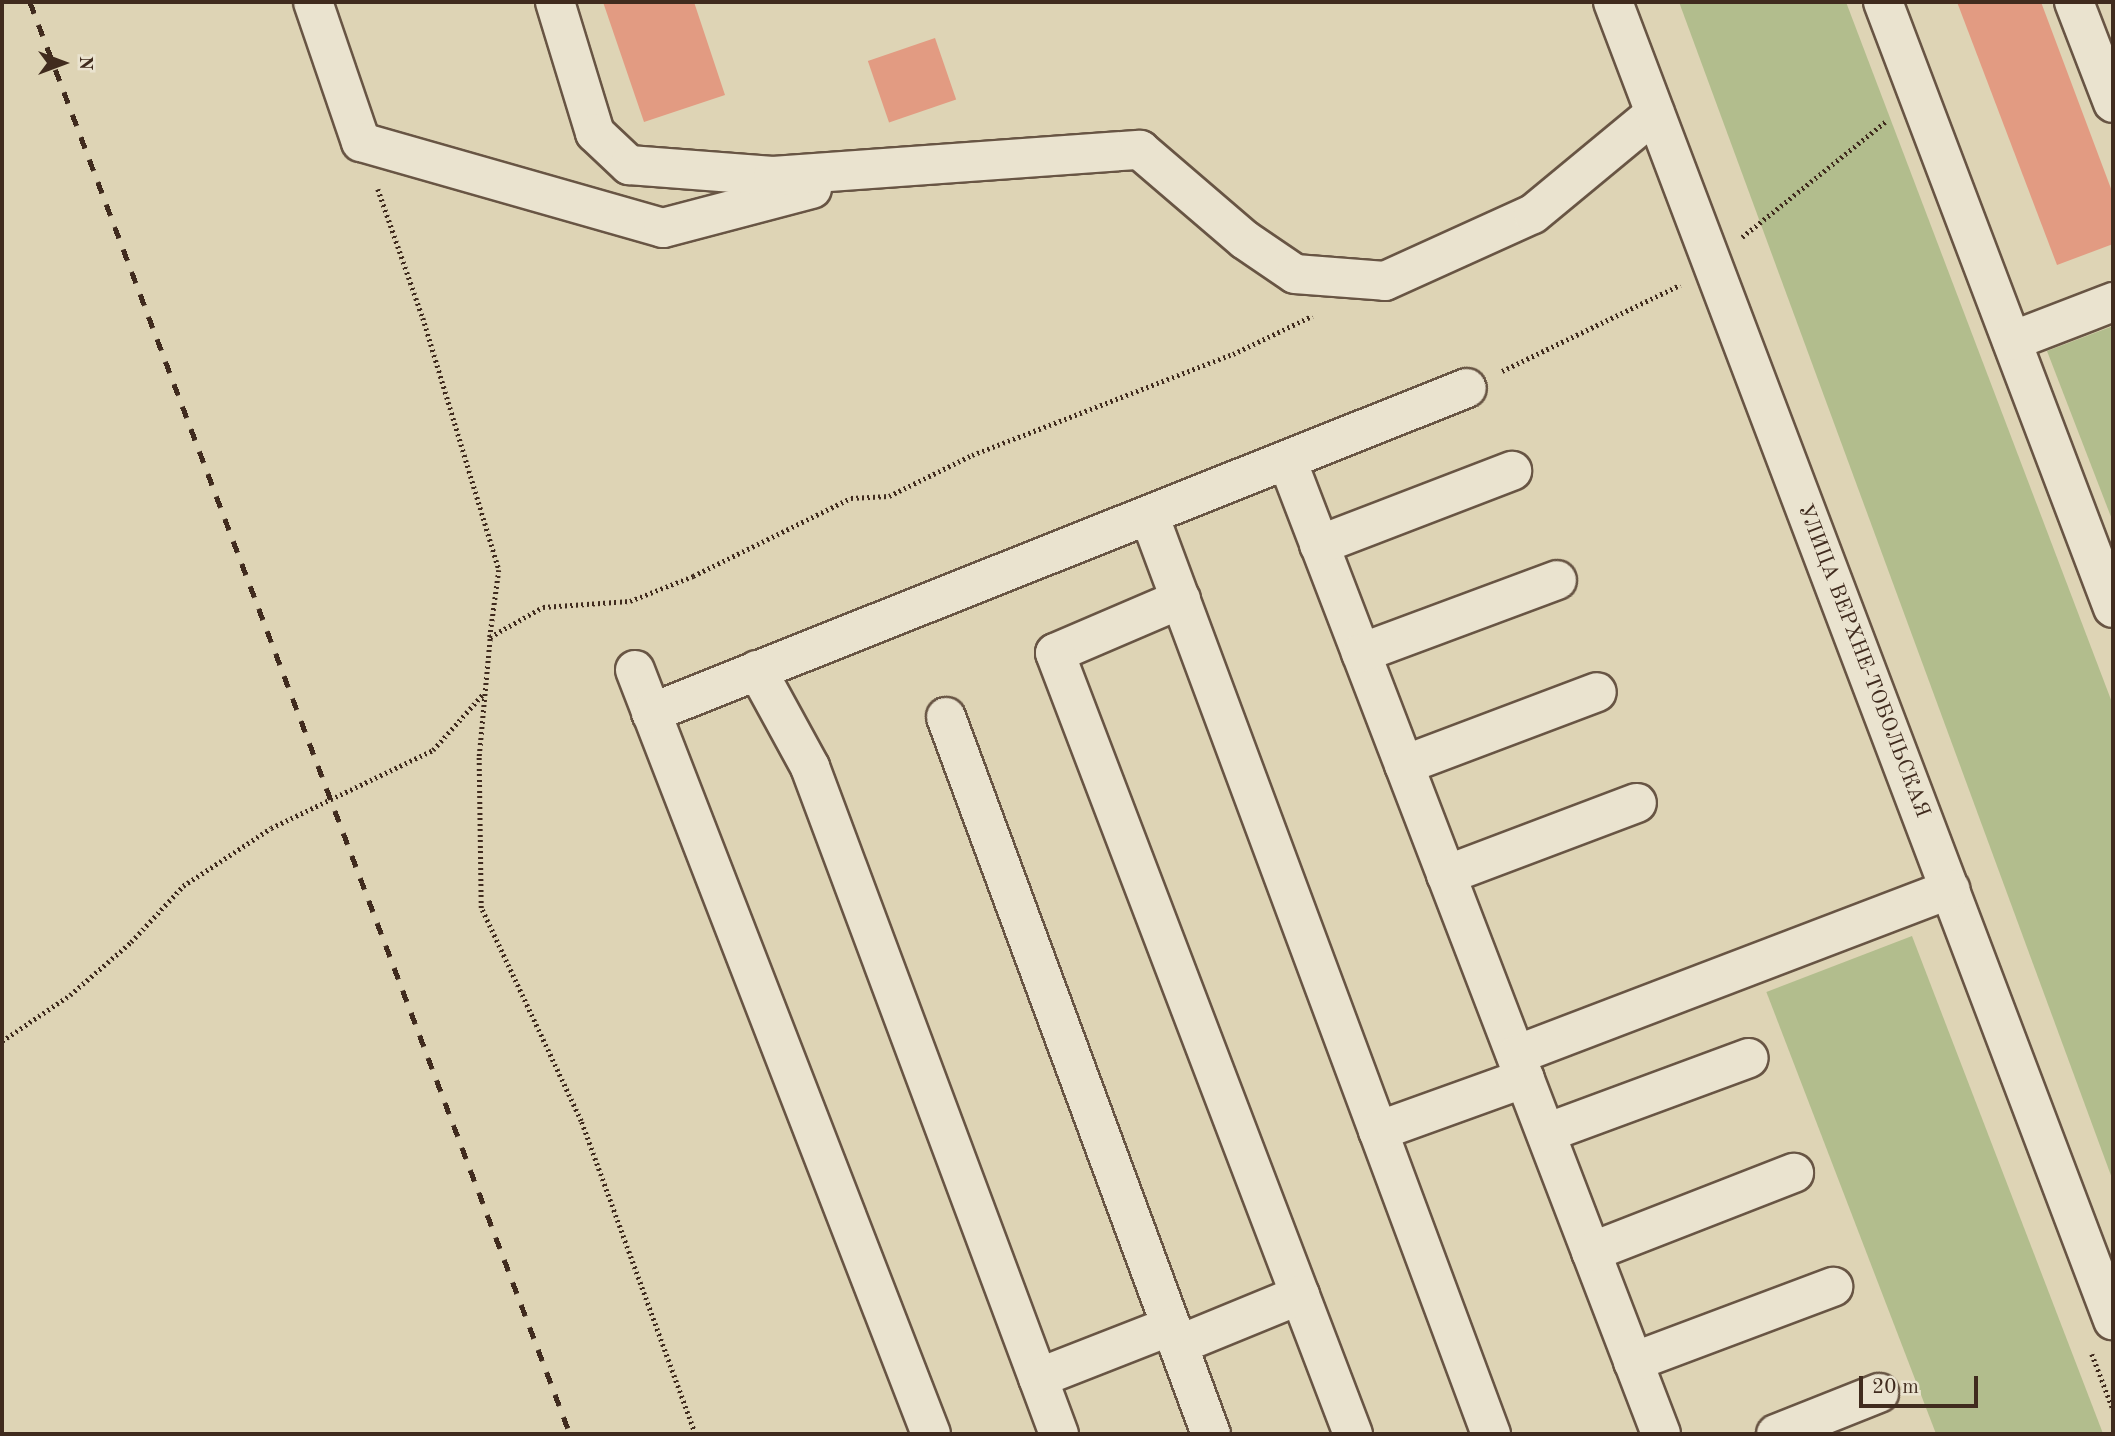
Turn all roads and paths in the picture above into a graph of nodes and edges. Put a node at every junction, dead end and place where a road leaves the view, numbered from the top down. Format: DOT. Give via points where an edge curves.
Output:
graph roads {
  1 [pos="313,2"];
  2 [pos="555,2"];
  3 [pos="1613,2"];
  4 [pos="1884,2"];
  5 [pos="2074,2"];
  6 [pos="2113,101"];
  7 [pos="1655,113"];
  8 [pos="362,142"];
  9 [pos="905,165"];
  10 [pos="2113,302"];
  11 [pos="2012,341"];
  12 [pos="1467,388"];
  13 [pos="1287,460"];
  14 [pos="1512,471"];
  15 [pos="1149,515"];
  16 [pos="1319,545"];
  17 [pos="1557,580"];
  18 [pos="1181,599"];
  19 [pos="2113,608"];
  20 [pos="490,638"];
  21 [pos="1361,653"];
  22 [pos="635,670"];
  23 [pos="757,670"];
  24 [pos="485,692"];
  25 [pos="1597,692"];
  26 [pos="651,713"];
  27 [pos="946,717"];
  28 [pos="1404,765"];
  29 [pos="1637,803"];
  30 [pos="1446,875"];
  31 [pos="1950,890"];
  32 [pos="2,1041"];
  33 [pos="1749,1058"];
  34 [pos="1520,1067"];
  35 [pos="1378,1131"];
  36 [pos="1546,1133"];
  37 [pos="1794,1173"];
  38 [pos="1591,1252"];
  39 [pos="1833,1287"];
  40 [pos="1300,1295"];
  41 [pos="2113,1320"];
  42 [pos="1174,1336"];
  43 [pos="1633,1362"];
  44 [pos="1038,1378"];
  45 [pos="1879,1393"];
  46 [pos="931,1434"];
  47 [pos="1059,1434"];
  48 [pos="1211,1434"];
  49 [pos="1353,1434"];
  50 [pos="1491,1434"];
  51 [pos="1661,1434"];
  52 [pos="1776,1434"];
  1 -- 8 [label="street"];
  2 -- 9 [label="street" via="596,133 629,165 773,176"];
  3 -- 7 [label="street, УЛИЦА ВЕРХНЕ-ТОБОЛЬСКАЯ"];
  4 -- 11 [label="street"];
  5 -- 6 [label="street"];
  7 -- 9 [label="street" via="1533,214 1385,281 1295,274 1245,240 1140,150"];
  7 -- 31 [label="street, УЛИЦА ВЕРХНЕ-ТОБОЛЬСКАЯ"];
  8 -- 9 [label="street" via="663,228"];
  8 -- 20 [label="path" via="423,318 499,570"];
  10 -- 11 [label="street"];
  11 -- 19 [label="street"];
  12 -- 13 [label="street"];
  13 -- 15 [label="street"];
  13 -- 16 [label="street"];
  14 -- 16 [label="street"];
  15 -- 18 [label="street"];
  15 -- 23 [label="street"];
  16 -- 21 [label="street"];
  17 -- 21 [label="street"];
  18 -- 35 [label="street"];
  18 -- 40 [label="street" via="1055,653"];
  21 -- 28 [label="street"];
  22 -- 26 [label="street"];
  23 -- 26 [label="street"];
  23 -- 44 [label="street" via="810,767"];
  24 -- 32 [label="path" via="433,750 271,828 183,886 131,942 80,986"];
  25 -- 28 [label="street"];
  26 -- 46 [label="street"];
  27 -- 42 [label="street"];
  28 -- 30 [label="street"];
  29 -- 30 [label="street"];
  30 -- 34 [label="street"];
  31 -- 34 [label="street"];
  31 -- 41 [label="street, УЛИЦА ВЕРХНЕ-ТОБОЛЬСКАЯ"];
  33 -- 36 [label="street"];
  34 -- 35 [label="street"];
  34 -- 36 [label="street"];
  35 -- 50 [label="street"];
  36 -- 38 [label="street"];
  37 -- 38 [label="street"];
  38 -- 43 [label="street"];
  39 -- 43 [label="street"];
  40 -- 42 [label="street"];
  40 -- 49 [label="street"];
  42 -- 44 [label="street"];
  42 -- 48 [label="street"];
  43 -- 51 [label="street"];
  44 -- 47 [label="street"];
  45 -- 52 [label="street"];
}
